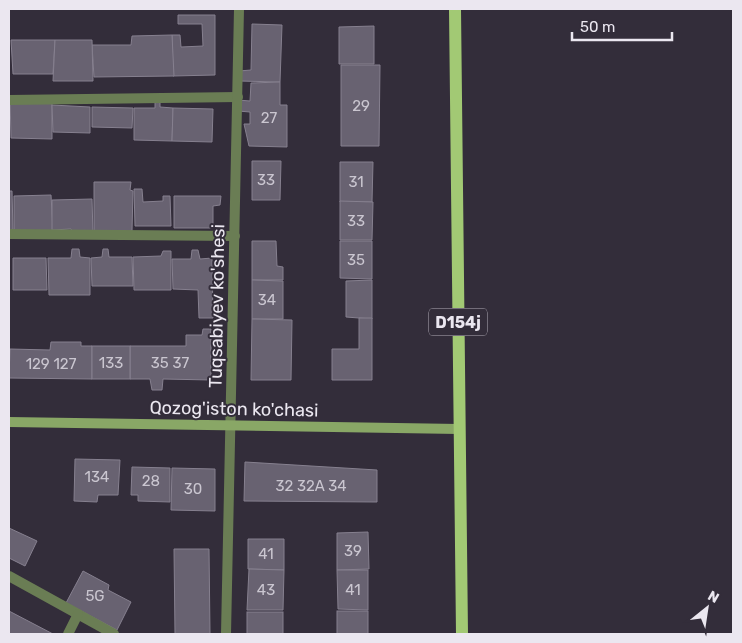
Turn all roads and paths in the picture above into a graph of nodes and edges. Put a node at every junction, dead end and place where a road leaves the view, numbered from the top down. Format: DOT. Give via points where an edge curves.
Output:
graph roads {
  1 [pos="239,9"];
  2 [pos="455,9"];
  3 [pos="238,97"];
  4 [pos="9,100"];
  5 [pos="9,234"];
  6 [pos="235,236"];
  7 [pos="9,422"];
  8 [pos="231,425"];
  9 [pos="459,429"];
  10 [pos="9,576"];
  11 [pos="78,614"];
  12 [pos="68,634"];
  13 [pos="114,634"];
  14 [pos="226,634"];
  15 [pos="462,634"];
  1 -- 3 [label="street, Tuqsabiyev ko'shesi"];
  2 -- 9 [label="main road, D154j"];
  3 -- 4 [label="street"];
  3 -- 6 [label="street, Tuqsabiyev ko'shesi"];
  5 -- 6 [label="street"];
  6 -- 8 [label="street, Tuqsabiyev ko'shesi"];
  7 -- 8 [label="street, Qozog'iston ko'chasi"];
  8 -- 9 [label="street, Qozog'iston ko'chasi"];
  8 -- 14 [label="street, Tuqsabiyev ko'shesi"];
  9 -- 15 [label="main road, D154j"];
  10 -- 11 [label="street"];
  11 -- 12 [label="street"];
  11 -- 13 [label="street"];
}
